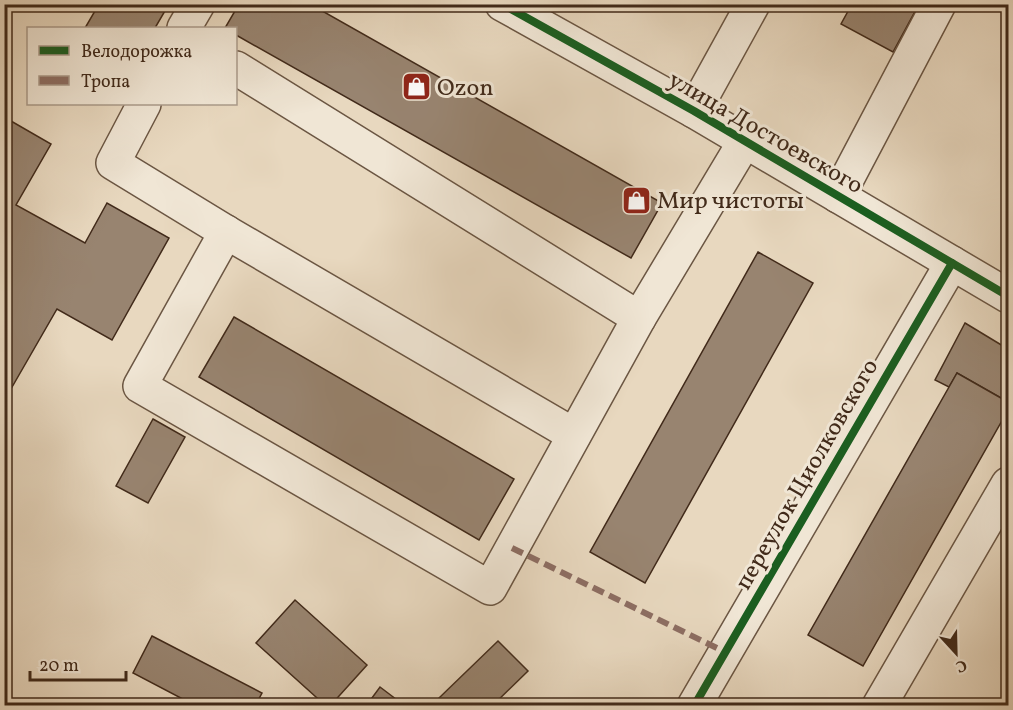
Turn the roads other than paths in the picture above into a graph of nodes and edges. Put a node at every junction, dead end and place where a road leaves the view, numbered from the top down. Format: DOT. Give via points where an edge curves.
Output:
graph roads {
  1 [pos="198,4"];
  2 [pos="502,4"];
  3 [pos="753,4"];
  4 [pos="939,4"];
  5 [pos="185,27"];
  6 [pos="237,69"];
  7 [pos="143,105"];
  8 [pos="694,111"];
  9 [pos="744,141"];
  10 [pos="838,196"];
  11 [pos="226,232"];
  12 [pos="952,263"];
  13 [pos="1005,285"];
  14 [pos="639,318"];
  15 [pos="574,435"];
  16 [pos="1008,484"];
  17 [pos="694,705"];
  18 [pos="879,705"];
  1 -- 5 [label="street"];
  2 -- 8 [label="street, улица Достоевского"];
  3 -- 8 [label="street"];
  4 -- 10 [label="street"];
  6 -- 14 [label="street"];
  7 -- 11 [label="street" via="113,163"];
  8 -- 9 [label="street, улица Достоевского"];
  9 -- 10 [label="street, улица Достоевского"];
  9 -- 14 [label="street"];
  10 -- 12 [label="street, улица Достоевского"];
  11 -- 15 [label="street"];
  11 -- 15 [label="street" via="140,386 490,588"];
  12 -- 13 [label="street, улица Достоевского"];
  12 -- 17 [label="street, переулок Циолковского"];
  14 -- 15 [label="street"];
  16 -- 18 [label="street"];
}
